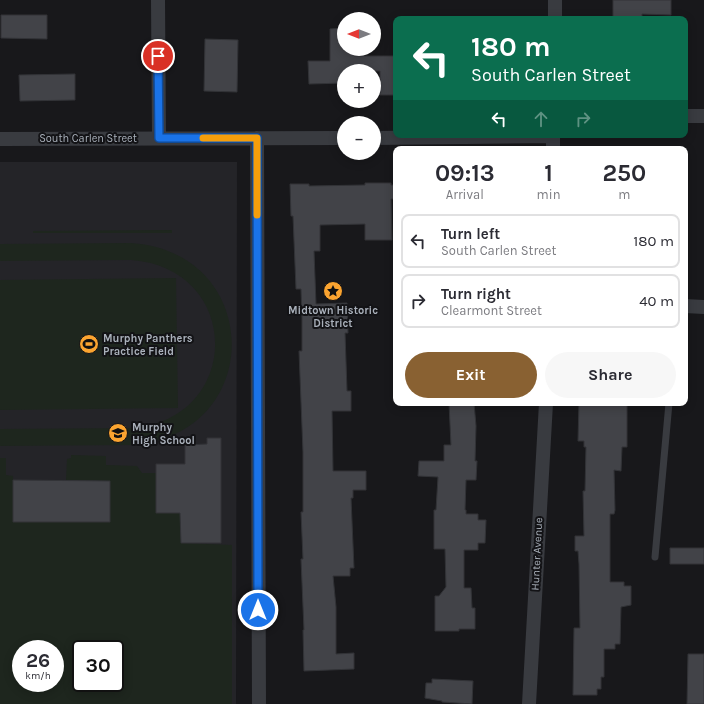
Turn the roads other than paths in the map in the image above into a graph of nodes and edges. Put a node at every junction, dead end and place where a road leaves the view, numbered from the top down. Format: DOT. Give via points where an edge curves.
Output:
graph roads {
  1 [pos="158,0"];
  2 [pos="555,0"];
  3 [pos="555,16"];
  4 [pos="688,116"];
  5 [pos="704,116"];
  6 [pos="159,138"];
  7 [pos="257,138"];
  8 [pos="337,138"];
  9 [pos="381,138"];
  10 [pos="0,139"];
  11 [pos="553,140"];
  12 [pos="688,306"];
  13 [pos="704,307"];
  14 [pos="546,406"];
  15 [pos="669,406"];
  16 [pos="655,557"];
  17 [pos="259,704"];
  18 [pos="529,704"];
  1 -- 6 [label="street"];
  2 -- 3 [label="street"];
  4 -- 5 [label="street"];
  6 -- 7 [label="street, South Carlen Street"];
  6 -- 10 [label="street, South Carlen Street"];
  7 -- 8 [label="street, South Carlen Street"];
  7 -- 17 [label="street"];
  9 -- 11 [label="street"];
  12 -- 13 [label="street"];
  14 -- 18 [label="street, Hunter Avenue"];
  15 -- 16 [label="lane"];
}
